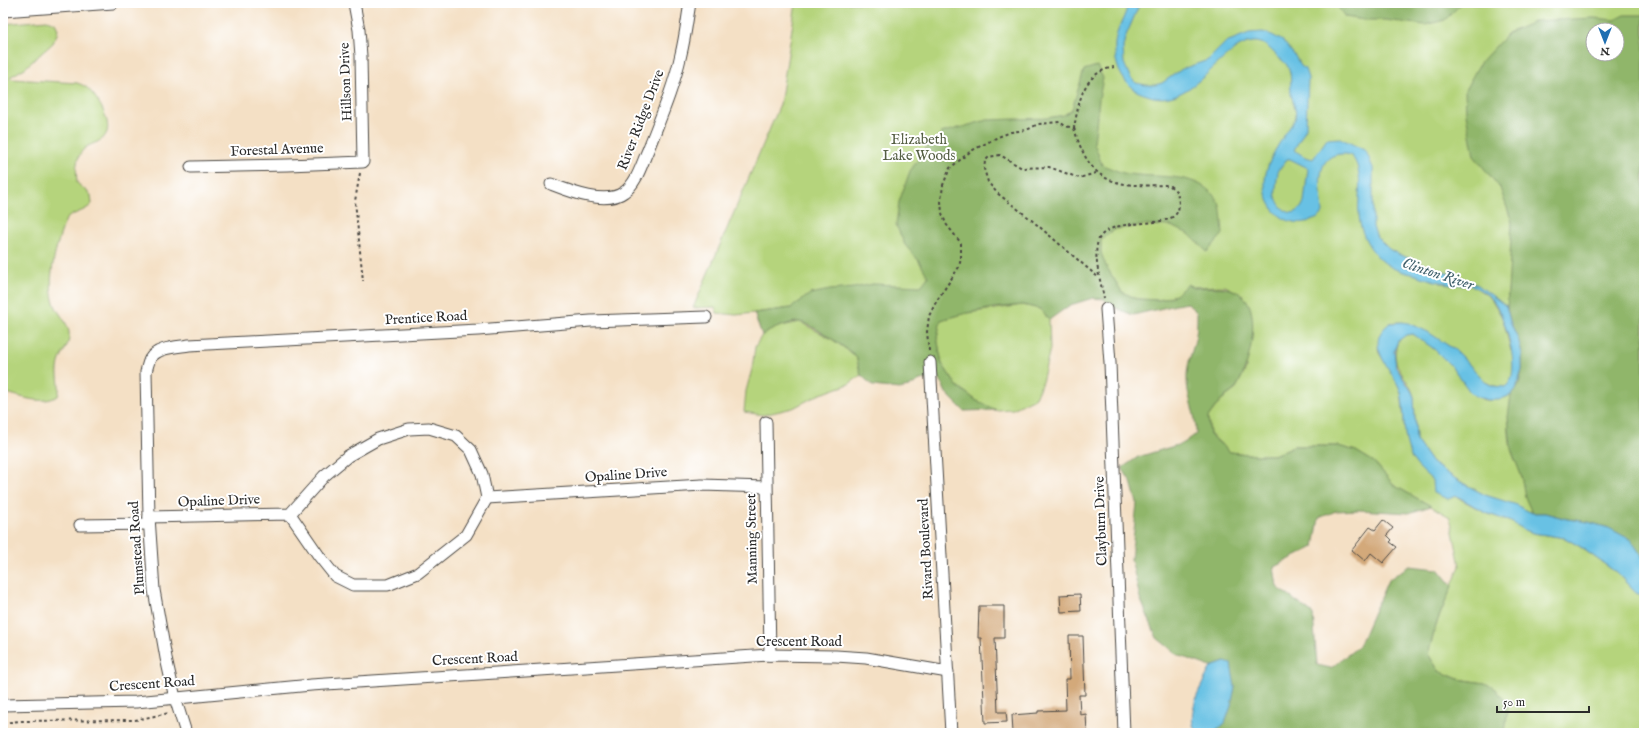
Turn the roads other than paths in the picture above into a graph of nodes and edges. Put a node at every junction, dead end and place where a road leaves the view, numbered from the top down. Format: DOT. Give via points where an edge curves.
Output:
graph roads {
  1 [pos="113,3"];
  2 [pos="354,3"];
  3 [pos="690,3"];
  4 [pos="3,11"];
  5 [pos="363,162"];
  6 [pos="191,167"];
  7 [pos="551,184"];
  8 [pos="1106,309"];
  9 [pos="706,317"];
  10 [pos="150,358"];
  11 [pos="930,362"];
  12 [pos="766,422"];
  13 [pos="766,487"];
  14 [pos="487,498"];
  15 [pos="290,514"];
  16 [pos="149,521"];
  17 [pos="80,526"];
  18 [pos="770,655"];
  19 [pos="948,672"];
  20 [pos="175,698"];
  21 [pos="3,705"];
  22 [pos="186,733"];
  23 [pos="951,733"];
  24 [pos="1124,733"];
  1 -- 4 [label="street"];
  2 -- 5 [label="street, Hillson Drive" via="359,30"];
  3 -- 7 [label="street, River Ridge Drive" via="681,55 666,105 634,181 624,193 593,197"];
  5 -- 6 [label="street, Forestal Avenue"];
  8 -- 24 [label="street, Clayburn Drive"];
  9 -- 10 [label="street, Prentice Road" via="605,320 478,330 189,345 159,351"];
  10 -- 16 [label="street, Plumstead Road" via="146,372"];
  11 -- 19 [label="street, Rivard Boulevard"];
  12 -- 13 [label="street, Manning Street"];
  13 -- 14 [label="street, Opaline Drive" via="702,485"];
  13 -- 18 [label="street, Manning Street"];
  14 -- 15 [label="street" via="466,535 418,573 388,585 353,585 335,576"];
  14 -- 15 [label="street" via="482,474 471,450 456,436 429,428 409,429 378,439 348,456 324,476"];
  15 -- 16 [label="street, Opaline Drive"];
  16 -- 17 [label="street, Opaline Drive"];
  16 -- 20 [label="street, Plumstead Road" via="154,590"];
  18 -- 19 [label="street, Crescent Road" via="866,658"];
  18 -- 20 [label="street, Crescent Road" via="318,684"];
  19 -- 23 [label="street, Rivard Boulevard"];
  20 -- 21 [label="street, Crescent Road" via="136,702"];
  20 -- 22 [label="street, Plumstead Road"];
}
